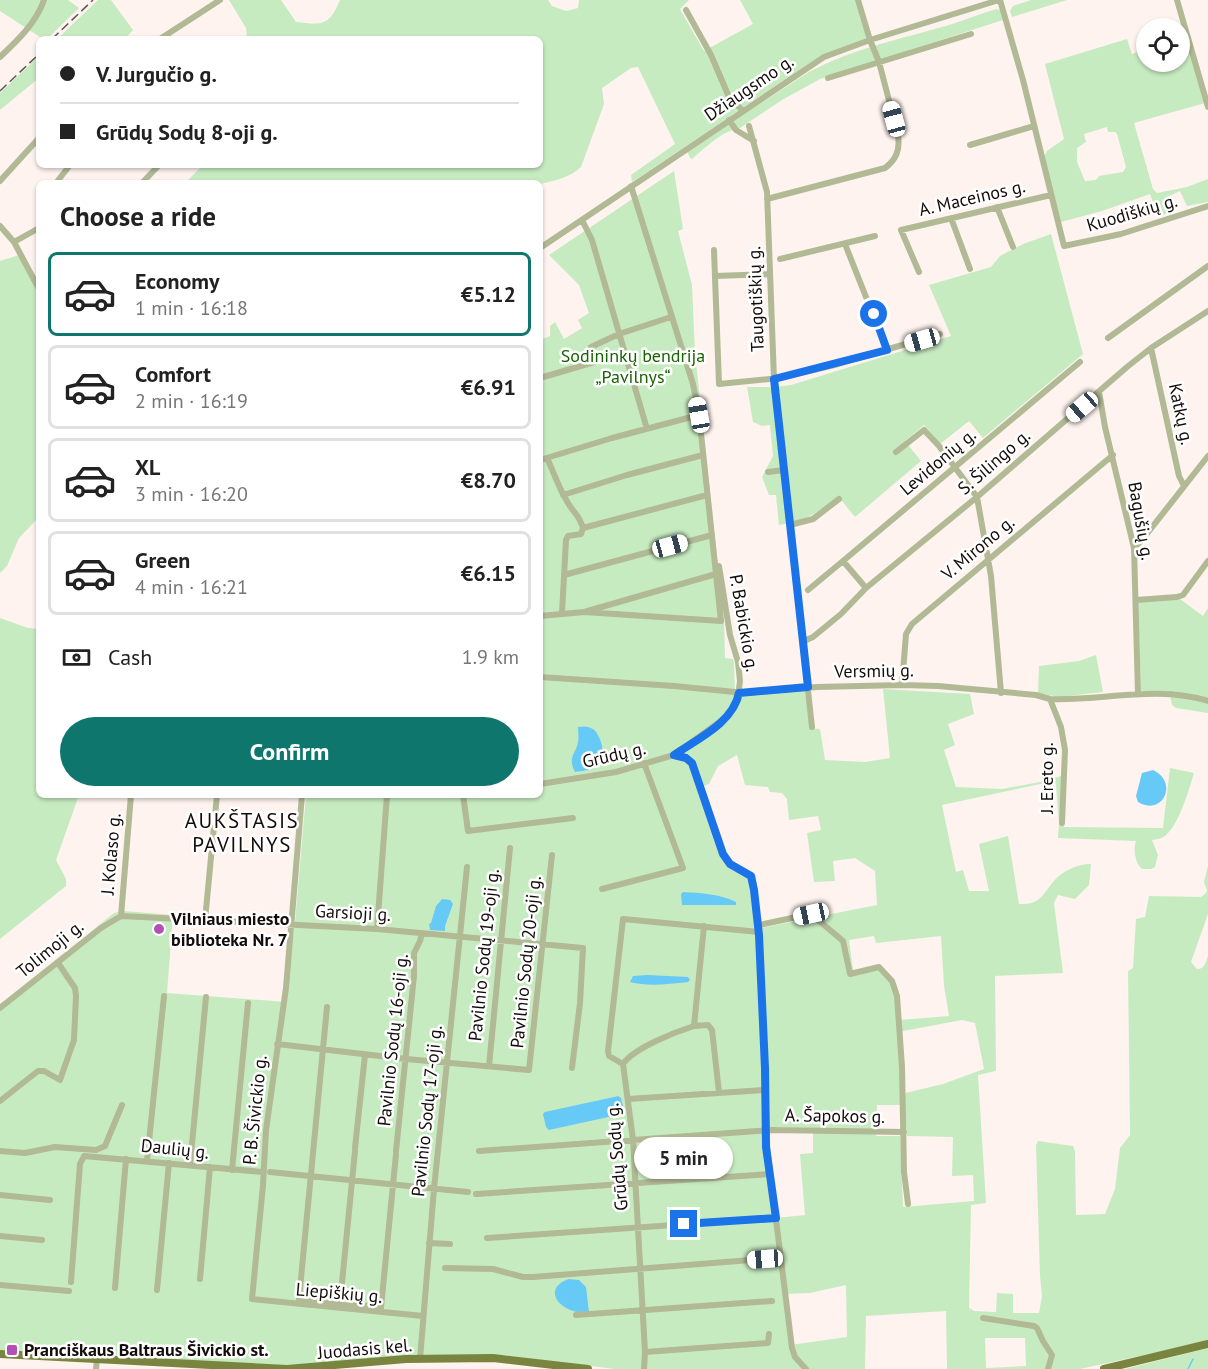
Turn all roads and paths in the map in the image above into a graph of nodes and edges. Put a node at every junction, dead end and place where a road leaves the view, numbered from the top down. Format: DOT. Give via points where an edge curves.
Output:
graph roads {
  1 [pos="44,0"];
  2 [pos="220,0"];
  3 [pos="858,0"];
  4 [pos="999,0"];
  5 [pos="1177,0"];
  6 [pos="686,10"];
  7 [pos="971,34"];
  8 [pos="165,36"];
  9 [pos="870,40"];
  10 [pos="0,57"];
  11 [pos="879,62"];
  12 [pos="828,78"];
  13 [pos="1208,107"];
  14 [pos="742,111"];
  15 [pos="729,120"];
  16 [pos="749,126"];
  17 [pos="1034,126"];
  18 [pos="36,141"];
  19 [pos="754,141"];
  20 [pos="970,145"];
  21 [pos="68,168"];
  22 [pos="156,168"];
  23 [pos="58,180"];
  24 [pos="145,180"];
  25 [pos="0,181"];
  26 [pos="631,186"];
  27 [pos="1051,195"];
  28 [pos="767,199"];
  29 [pos="1208,206"];
  30 [pos="997,207"];
  31 [pos="951,218"];
  32 [pos="582,220"];
  33 [pos="0,226"];
  34 [pos="36,230"];
  35 [pos="875,236"];
  36 [pos="14,242"];
  37 [pos="845,244"];
  38 [pos="543,246"];
  39 [pos="1013,247"];
  40 [pos="714,250"];
  41 [pos="780,259"];
  42 [pos="1208,266"];
  43 [pos="970,269"];
  44 [pos="919,273"];
  45 [pos="770,274"];
  46 [pos="715,276"];
  47 [pos="36,283"];
  48 [pos="1208,311"];
  49 [pos="671,317"];
  50 [pos="619,334"];
  51 [pos="940,334"];
  52 [pos="1108,338"];
  53 [pos="591,347"];
  54 [pos="1151,348"];
  55 [pos="887,350"];
  56 [pos="625,354"];
  57 [pos="1080,362"];
  58 [pos="543,377"];
  59 [pos="774,379"];
  60 [pos="1099,392"];
  61 [pos="699,415"];
  62 [pos="647,429"];
  63 [pos="896,452"];
  64 [pos="703,455"];
  65 [pos="1113,455"];
  66 [pos="1208,456"];
  67 [pos="548,458"];
  68 [pos="543,459"];
  69 [pos="954,468"];
  70 [pos="784,470"];
  71 [pos="768,472"];
  72 [pos="1184,486"];
  73 [pos="563,495"];
  74 [pos="707,495"];
  75 [pos="977,497"];
  76 [pos="839,499"];
  77 [pos="790,525"];
  78 [pos="584,528"];
  79 [pos="712,535"];
  80 [pos="1134,548"];
  81 [pos="719,558"];
  82 [pos="988,560"];
  83 [pos="843,561"];
  84 [pos="1208,561"];
  85 [pos="716,574"];
  86 [pos="564,575"];
  87 [pos="866,588"];
  88 [pos="808,590"];
  89 [pos="1136,600"];
  90 [pos="584,612"];
  91 [pos="562,613"];
  92 [pos="543,616"];
  93 [pos="804,641"];
  94 [pos="543,677"];
  95 [pos="902,685"];
  96 [pos="808,687"];
  97 [pos="739,693"];
  98 [pos="1001,693"];
  99 [pos="1138,694"];
  100 [pos="1050,699"];
  101 [pos="1208,701"];
  102 [pos="812,727"];
  103 [pos="674,755"];
  104 [pos="644,763"];
  105 [pos="543,784"];
  106 [pos="131,798"];
  107 [pos="217,798"];
  108 [pos="302,798"];
  109 [pos="387,798"];
  110 [pos="463,798"];
  111 [pos="573,818"];
  112 [pos="1062,823"];
  113 [pos="510,848"];
  114 [pos="552,855"];
  115 [pos="467,867"];
  116 [pos="602,889"];
  117 [pos="121,916"];
  118 [pos="205,920"];
  119 [pos="292,925"];
  120 [pos="704,926"];
  121 [pos="759,928"];
  122 [pos="377,929"];
  123 [pos="422,933"];
  124 [pos="460,936"];
  125 [pos="501,939"];
  126 [pos="542,944"];
  127 [pos="58,963"];
  128 [pos="164,996"];
  129 [pos="206,997"];
  130 [pos="248,1003"];
  131 [pos="327,1007"];
  132 [pos="0,1008"];
  133 [pos="694,1026"];
  134 [pos="277,1044"];
  135 [pos="324,1050"];
  136 [pos="365,1055"];
  137 [pos="406,1059"];
  138 [pos="448,1062"];
  139 [pos="623,1064"];
  140 [pos="489,1066"];
  141 [pos="572,1068"];
  142 [pos="765,1090"];
  143 [pos="719,1092"];
  144 [pos="628,1099"];
  145 [pos="0,1101"];
  146 [pos="122,1105"];
  147 [pos="766,1131"];
  148 [pos="904,1132"];
  149 [pos="633,1140"];
  150 [pos="0,1151"];
  151 [pos="479,1151"];
  152 [pos="126,1159"];
  153 [pos="147,1161"];
  154 [pos="169,1163"];
  155 [pos="190,1165"];
  156 [pos="210,1167"];
  157 [pos="232,1170"];
  158 [pos="267,1172"];
  159 [pos="770,1174"];
  160 [pos="311,1176"];
  161 [pos="352,1181"];
  162 [pos="635,1184"];
  163 [pos="393,1185"];
  164 [pos="434,1189"];
  165 [pos="468,1192"];
  166 [pos="476,1194"];
  167 [pos="0,1195"];
  168 [pos="50,1200"];
  169 [pos="908,1204"];
  170 [pos="776,1218"];
  171 [pos="638,1227"];
  172 [pos="0,1236"];
  173 [pos="487,1238"];
  174 [pos="42,1240"];
  175 [pos="429,1243"];
  176 [pos="450,1244"];
  177 [pos="765,1259"];
  178 [pos="445,1268"];
  179 [pos="641,1268"];
  180 [pos="200,1279"];
  181 [pos="71,1282"];
  182 [pos="0,1285"];
  183 [pos="115,1288"];
  184 [pos="157,1290"];
  185 [pos="69,1291"];
  186 [pos="252,1299"];
  187 [pos="772,1301"];
  188 [pos="340,1303"];
  189 [pos="381,1308"];
  190 [pos="643,1311"];
  191 [pos="423,1313"];
  192 [pos="576,1315"];
  193 [pos="983,1318"];
  194 [pos="769,1334"];
  195 [pos="1208,1344"];
  196 [pos="645,1352"];
  197 [pos="0,1354"];
  198 [pos="97,1359"];
  199 [pos="420,1359"];
  200 [pos="1127,1367"];
  201 [pos="96,1369"];
  202 [pos="287,1369"];
  203 [pos="588,1369"];
  204 [pos="644,1369"];
  205 [pos="806,1369"];
  206 [pos="1048,1369"];
  207 [pos="1104,1369"];
  1 -- 10 [label="street" via="22,37"];
  2 -- 8 [label="street"];
  3 -- 9 [label="street"];
  4 -- 9 [label="street, Džiaugsmo g."];
  4 -- 17 [label="street"];
  5 -- 13 [label="street"];
  6 -- 14 [label="street" via="729,97"];
  7 -- 11 [label="street"];
  9 -- 11 [label="street"];
  9 -- 14 [label="street, Džiaugsmo g." via="824,57"];
  11 -- 12 [label="street"];
  11 -- 28 [label="street" via="900,147 894,160 885,168"];
  14 -- 15 [label="street, Džiaugsmo g."];
  15 -- 19 [label="street" via="736,130"];
  15 -- 26 [label="street, Džiaugsmo g."];
  16 -- 19 [label="street, Taugotiškių g."];
  17 -- 20 [label="street"];
  17 -- 27 [label="street"];
  18 -- 25 [label="street"];
  19 -- 28 [label="street, Taugotiškių g."];
  21 -- 23 [label="street"];
  22 -- 24 [label="street"];
  26 -- 32 [label="street, Džiaugsmo g."];
  26 -- 49 [label="street"];
  27 -- 29 [label="street, Kuodiškių g." via="1064,246 1121,234"];
  27 -- 30 [label="street, A. Maceinos g."];
  28 -- 45 [label="street, Taugotiškių g."];
  30 -- 31 [label="street, A. Maceinos g."];
  30 -- 39 [label="street"];
  31 -- 43 [label="street"];
  31 -- 44 [label="street, A. Maceinos g." via="901,230"];
  32 -- 38 [label="street, Džiaugsmo g."];
  32 -- 50 [label="street" via="592,240"];
  33 -- 36 [label="street"];
  34 -- 36 [label="street"];
  35 -- 37 [label="street"];
  36 -- 47 [label="street"];
  37 -- 41 [label="street"];
  37 -- 55 [label="street"];
  40 -- 46 [label="street"];
  42 -- 52 [label="street"];
  45 -- 46 [label="street"];
  45 -- 59 [label="street, Taugotiškių g."];
  46 -- 59 [label="street" via="719,384"];
  48 -- 54 [label="street, S. Šilingo g."];
  49 -- 50 [label="street"];
  49 -- 61 [label="street"];
  50 -- 53 [label="street"];
  50 -- 56 [label="street"];
  51 -- 55 [label="street"];
  54 -- 60 [label="street, S. Šilingo g."];
  54 -- 72 [label="street, Katkų g."];
  55 -- 59 [label="street"];
  56 -- 58 [label="street"];
  56 -- 62 [label="street"];
  57 -- 69 [label="street, Levidonių g."];
  59 -- 70 [label="street, Taugotiškių g."];
  60 -- 65 [label="street, Bagušių g."];
  60 -- 75 [label="street, S. Šilingo g."];
  61 -- 62 [label="street"];
  61 -- 64 [label="street"];
  62 -- 67 [label="street"];
  63 -- 69 [label="street" via="924,430"];
  64 -- 73 [label="street"];
  64 -- 74 [label="street"];
  65 -- 80 [label="street, Bagušių g."];
  65 -- 82 [label="street, V. Mirono g."];
  66 -- 72 [label="street"];
  67 -- 68 [label="street"];
  67 -- 73 [label="street"];
  69 -- 75 [label="street"];
  69 -- 83 [label="street, Levidonių g."];
  70 -- 71 [label="street"];
  70 -- 77 [label="street, Taugotiškių g."];
  72 -- 80 [label="street"];
  73 -- 78 [label="street"];
  74 -- 78 [label="street"];
  74 -- 79 [label="street"];
  75 -- 82 [label="street"];
  75 -- 87 [label="street, S. Šilingo g."];
  76 -- 77 [label="street" via="813,519"];
  77 -- 93 [label="street, Taugotiškių g."];
  78 -- 86 [label="street" via="580,534 567,537"];
  79 -- 85 [label="street"];
  79 -- 86 [label="street"];
  80 -- 89 [label="street, Bagušių g."];
  81 -- 97 [label="street, P. Babickio g." via="738,662"];
  82 -- 95 [label="street, V. Mirono g." via="908,628"];
  82 -- 98 [label="street"];
  83 -- 87 [label="street"];
  83 -- 88 [label="street, Levidonių g."];
  84 -- 89 [label="street" via="1183,595"];
  85 -- 90 [label="street"];
  85 -- 90 [label="street" via="721,621"];
  86 -- 91 [label="street"];
  87 -- 93 [label="street, S. Šilingo g." via="813,638"];
  89 -- 99 [label="street, Bagušių g."];
  90 -- 91 [label="street"];
  91 -- 92 [label="street"];
  93 -- 96 [label="street, Taugotiškių g."];
  94 -- 97 [label="street, Versmių g."];
  95 -- 96 [label="street, Versmių g."];
  95 -- 98 [label="street, Versmių g."];
  96 -- 97 [label="street, Versmių g."];
  96 -- 102 [label="street, Taugotiškių g."];
  97 -- 103 [label="street, Grūdų g." via="724,720"];
  98 -- 100 [label="street, Versmių g."];
  99 -- 100 [label="street, Versmių g."];
  99 -- 101 [label="street, Versmių g." via="1176,694"];
  100 -- 112 [label="street, J. Ereto g." via="1065,750"];
  103 -- 104 [label="street, Grūdų g."];
  103 -- 121 [label="street" via="692,763 726,860 751,876"];
  104 -- 105 [label="street, Grūdų g." via="616,772"];
  104 -- 116 [label="street" via="683,868"];
  106 -- 117 [label="street, J. Kolaso g."];
  107 -- 118 [label="street"];
  108 -- 119 [label="street"];
  109 -- 122 [label="street"];
  110 -- 111 [label="street" via="468,831"];
  113 -- 125 [label="street, Pavilnio Sodų 19-oji g."];
  114 -- 126 [label="street, Pavilnio Sodų 20-oji g."];
  115 -- 124 [label="street, Pavilnio Sodų 17-oji g."];
  117 -- 118 [label="street, Garsioji g."];
  117 -- 127 [label="street, Tolimoji g."];
  118 -- 119 [label="street, Garsioji g."];
  119 -- 122 [label="street, Garsioji g."];
  119 -- 134 [label="street, P. B. Šivickio g."];
  120 -- 121 [label="street"];
  120 -- 133 [label="street"];
  120 -- 139 [label="street, Grūdų Sodų g." via="623,919 608,1051 609,1056"];
  121 -- 142 [label="street"];
  121 -- 148 [label="street" via="811,914 843,941 850,974 879,967 892,981 900,1022"];
  122 -- 123 [label="street, Garsioji g."];
  123 -- 124 [label="street, Garsioji g."];
  123 -- 137 [label="street, Pavilnio Sodų 16-oji g." via="414,953"];
  124 -- 125 [label="street, Garsioji g."];
  124 -- 138 [label="street, Pavilnio Sodų 17-oji g."];
  125 -- 126 [label="street, Garsioji g."];
  125 -- 140 [label="street, Pavilnio Sodų 19-oji g."];
  126 -- 140 [label="street, Pavilnio Sodų 20-oji g." via="529,1070"];
  126 -- 141 [label="street, Garsioji g." via="583,948"];
  127 -- 132 [label="street, Tolimoji g."];
  127 -- 145 [label="street" via="76,996 74,1040 60,1080 38,1071"];
  128 -- 153 [label="street"];
  129 -- 155 [label="street"];
  130 -- 157 [label="street"];
  131 -- 135 [label="street"];
  133 -- 139 [label="street" via="633,1054"];
  133 -- 143 [label="street" via="708,1025 712,1030"];
  134 -- 135 [label="street, Pavilnio Sodų 20-oji g."];
  134 -- 158 [label="street, P. B. Šivickio g."];
  135 -- 136 [label="street, Pavilnio Sodų 20-oji g."];
  135 -- 160 [label="street"];
  136 -- 137 [label="street, Pavilnio Sodų 20-oji g."];
  136 -- 161 [label="street"];
  137 -- 138 [label="street, Pavilnio Sodų 20-oji g."];
  137 -- 163 [label="street, Pavilnio Sodų 16-oji g."];
  138 -- 140 [label="street, Pavilnio Sodų 20-oji g."];
  138 -- 164 [label="street, Pavilnio Sodų 17-oji g."];
  139 -- 144 [label="street, Grūdų Sodų g."];
  142 -- 143 [label="street"];
  142 -- 147 [label="street"];
  143 -- 144 [label="street"];
  144 -- 149 [label="street, Grūdų Sodų g."];
  146 -- 150 [label="street" via="101,1149"];
  147 -- 148 [label="street, A. Šapokos g."];
  147 -- 149 [label="street, A. Šapokos g."];
  147 -- 159 [label="street"];
  148 -- 169 [label="street"];
  149 -- 151 [label="street, A. Šapokos g."];
  149 -- 162 [label="street, Grūdų Sodų g."];
  152 -- 153 [label="street, Daulių g."];
  152 -- 181 [label="street, Daulių g." via="84,1156 80,1164"];
  152 -- 183 [label="street"];
  153 -- 154 [label="street, Daulių g."];
  154 -- 155 [label="street, Daulių g."];
  154 -- 184 [label="street"];
  155 -- 156 [label="street, Daulių g."];
  156 -- 157 [label="street, Daulių g."];
  156 -- 180 [label="street"];
  157 -- 158 [label="street, Daulių g."];
  158 -- 160 [label="street, Daulių g."];
  158 -- 186 [label="street, P. B. Šivickio g."];
  159 -- 162 [label="street"];
  159 -- 170 [label="street"];
  160 -- 161 [label="street, Daulių g."];
  160 -- 188 [label="street" via="299,1299"];
  161 -- 163 [label="street, Daulių g."];
  161 -- 188 [label="street"];
  162 -- 166 [label="street"];
  162 -- 171 [label="street, Grūdų Sodų g."];
  163 -- 164 [label="street, Daulių g."];
  163 -- 189 [label="street, Pavilnio Sodų 16-oji g."];
  164 -- 165 [label="street, Daulių g."];
  164 -- 175 [label="street, Pavilnio Sodų 17-oji g."];
  167 -- 168 [label="street"];
  170 -- 171 [label="street"];
  170 -- 205 [label="street" via="792,1348"];
  171 -- 173 [label="street"];
  171 -- 179 [label="street, Grūdų Sodų g."];
  172 -- 174 [label="street"];
  175 -- 176 [label="street"];
  175 -- 191 [label="street, Pavilnio Sodų 17-oji g."];
  177 -- 179 [label="street"];
  178 -- 179 [label="street" via="493,1269 532,1277"];
  179 -- 190 [label="street, Grūdų Sodų g."];
  182 -- 185 [label="street"];
  186 -- 191 [label="street, Liepiškių g."];
  187 -- 190 [label="street"];
  188 -- 189 [label="street"];
  189 -- 191 [label="street"];
  190 -- 192 [label="street"];
  190 -- 196 [label="street, Grūdų Sodų g."];
  191 -- 199 [label="street, Pavilnio Sodų 17-oji g."];
  193 -- 206 [label="street" via="1038,1328 1052,1354"];
  194 -- 196 [label="street" via="768,1343"];
  195 -- 200 [label="main road"];
  196 -- 204 [label="street, Grūdų Sodų g."];
  197 -- 198 [label="main road, Juodasis kel."];
  198 -- 201 [label="street"];
  198 -- 202 [label="main road, Juodasis kel."];
  199 -- 202 [label="main road, Juodasis kel."];
  199 -- 203 [label="main road, Juodasis kel." via="506,1358"];
  200 -- 207 [label="main road"];
}
